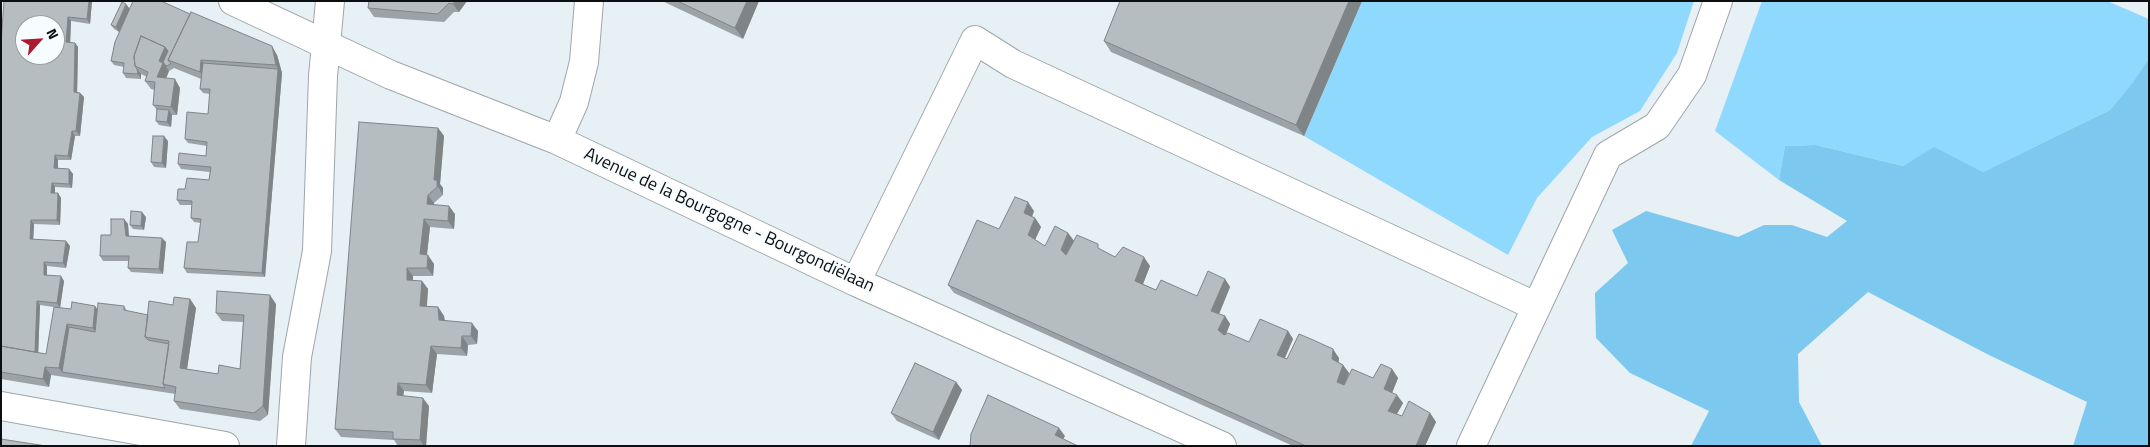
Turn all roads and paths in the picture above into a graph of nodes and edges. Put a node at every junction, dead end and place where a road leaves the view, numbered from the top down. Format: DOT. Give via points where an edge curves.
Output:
graph roads {
  1 [pos="234,1"];
  2 [pos="330,1"];
  3 [pos="589,1"];
  4 [pos="1718,1"];
  5 [pos="326,44"];
  6 [pos="557,140"];
  7 [pos="856,282"];
  8 [pos="1535,306"];
  9 [pos="1,406"];
  10 [pos="225,446"];
  11 [pos="291,446"];
  12 [pos="1222,446"];
  13 [pos="1471,446"];
  1 -- 5 [label="street, Avenue de la Bourgogne - Bourgondiëlaan"];
  2 -- 5 [label="street"];
  3 -- 6 [label="street" via="584,62 574,102"];
  4 -- 8 [label="street" via="1692,75 1657,126 1608,155"];
  5 -- 6 [label="street, Avenue de la Bourgogne - Bourgondiëlaan" via="391,76"];
  5 -- 11 [label="street" via="317,251 297,357"];
  6 -- 7 [label="street, Avenue de la Bourgogne - Bourgondiëlaan"];
  7 -- 8 [label="street" via="975,40 1013,64"];
  7 -- 12 [label="street, Avenue de la Bourgogne - Bourgondiëlaan"];
  8 -- 13 [label="street"];
  9 -- 10 [label="street"];
}
